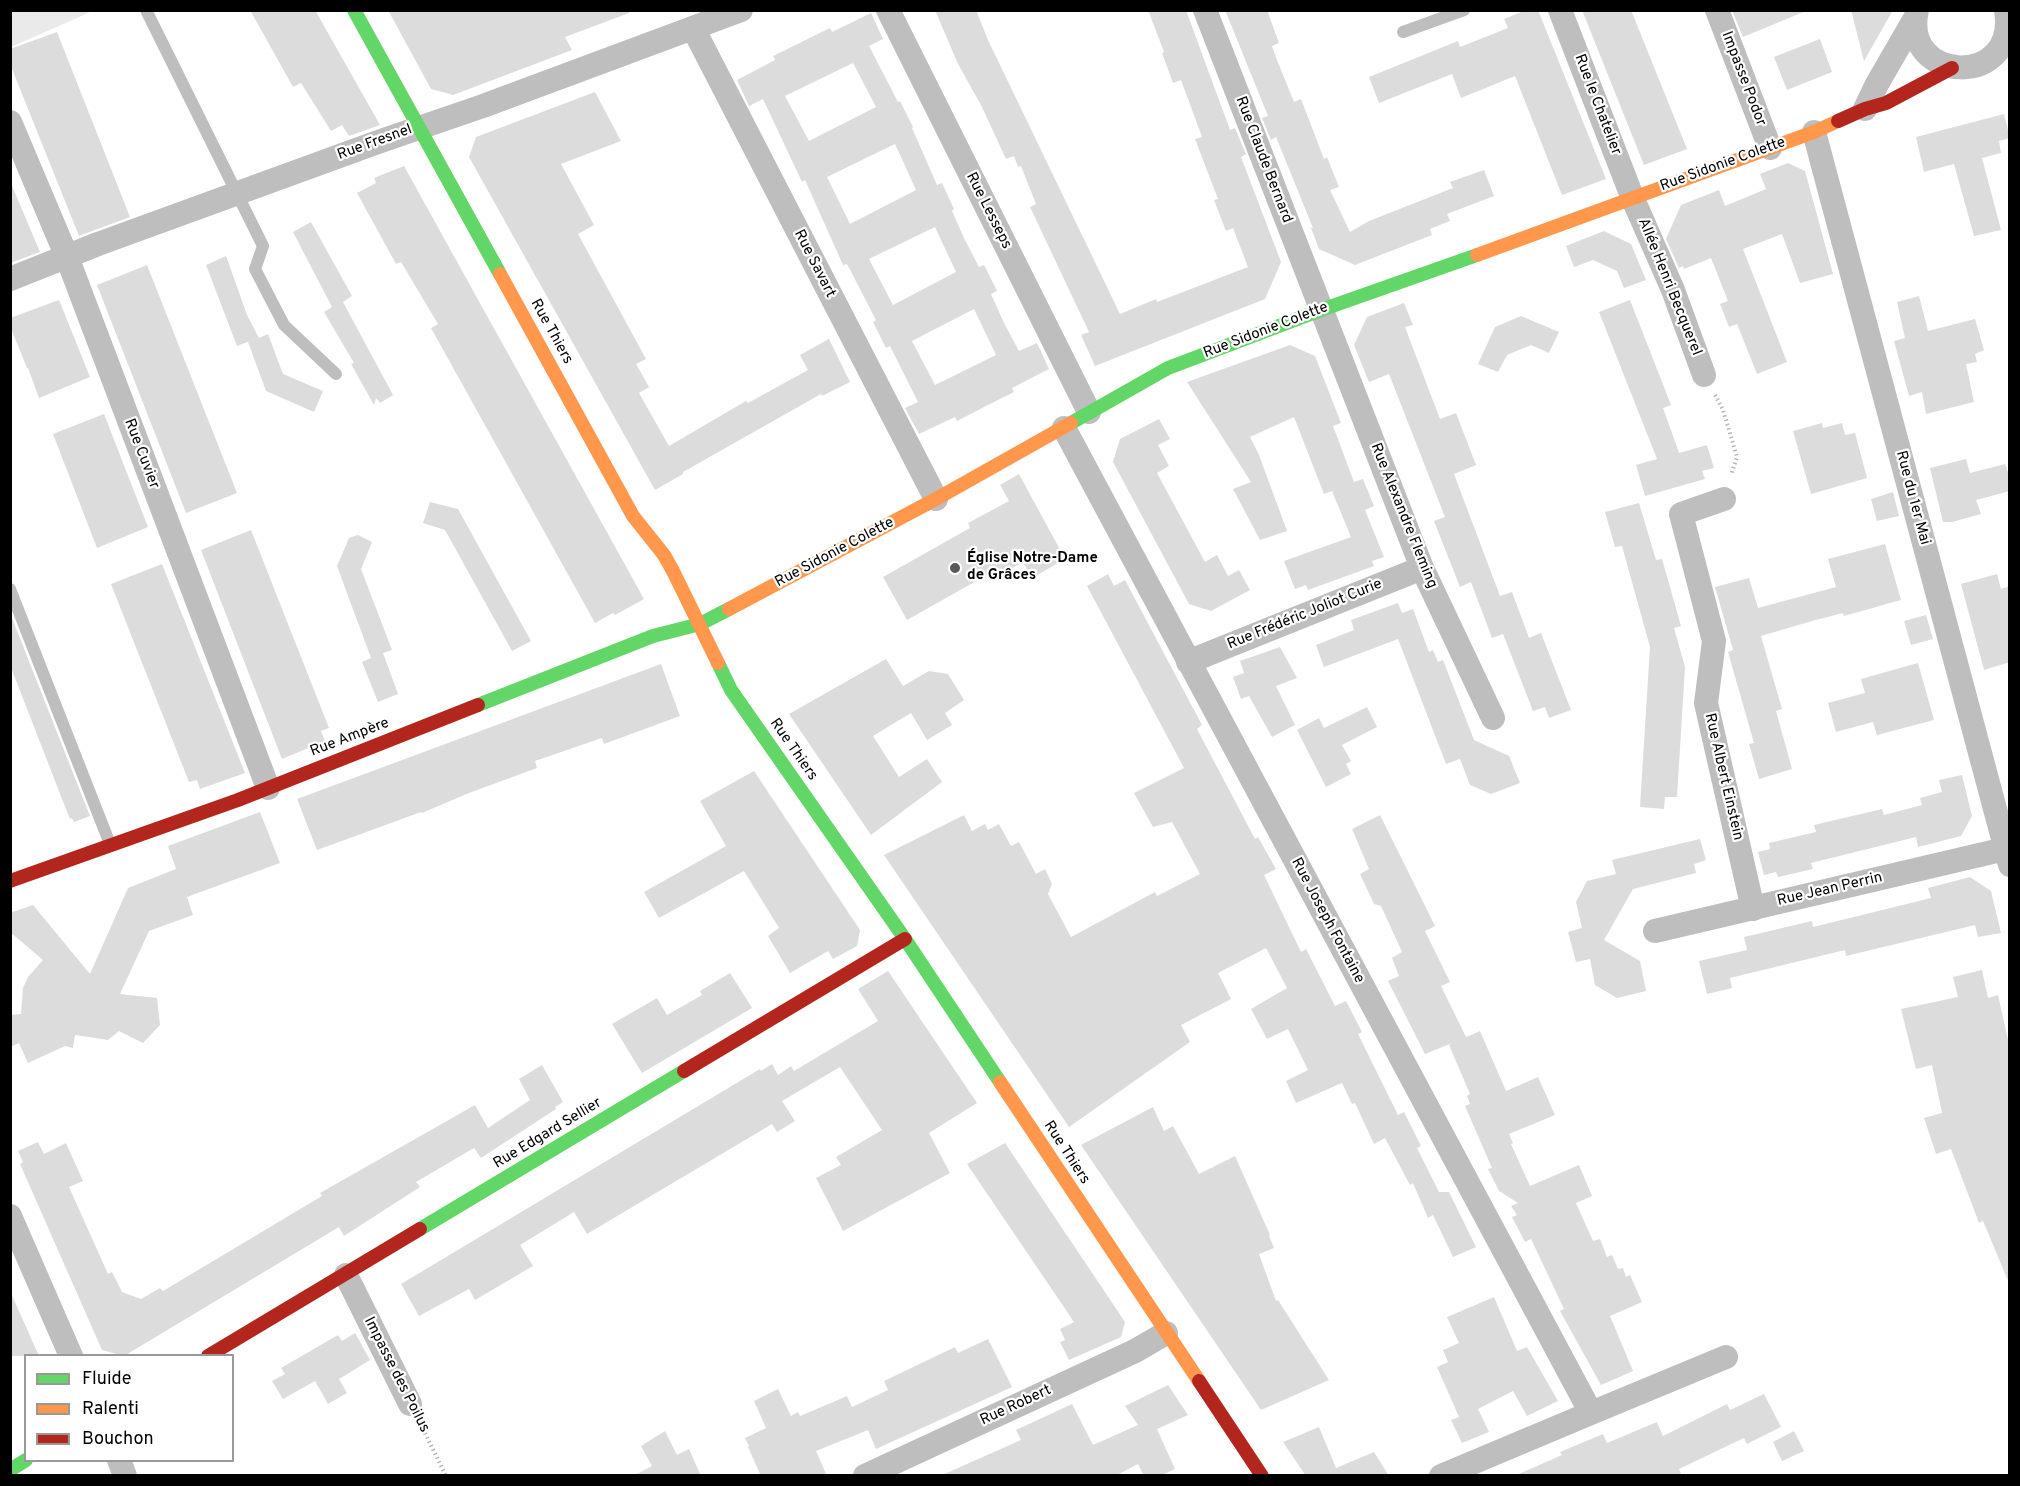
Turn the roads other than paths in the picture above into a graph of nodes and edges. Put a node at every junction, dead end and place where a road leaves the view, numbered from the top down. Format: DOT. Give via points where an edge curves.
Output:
graph roads {
  1 [pos="146,10"];
  2 [pos="354,10"];
  3 [pos="741,10"];
  4 [pos="888,10"];
  5 [pos="1205,10"];
  6 [pos="1464,10"];
  7 [pos="1560,10"];
  8 [pos="1717,10"];
  9 [pos="2006,10"];
  10 [pos="1916,15"];
  11 [pos="693,28"];
  12 [pos="1403,32"];
  13 [pos="2004,48"];
  14 [pos="1952,68"];
  15 [pos="1865,109"];
  16 [pos="10,122"];
  17 [pos="420,128"];
  18 [pos="1814,132"];
  19 [pos="1770,148"];
  20 [pos="237,194"];
  21 [pos="1633,199"];
  22 [pos="67,257"];
  23 [pos="10,279"];
  24 [pos="1321,310"];
  25 [pos="336,374"];
  26 [pos="1704,375"];
  27 [pos="1089,412"];
  28 [pos="1064,428"];
  29 [pos="936,499"];
  30 [pos="1724,499"];
  31 [pos="1422,568"];
  32 [pos="10,590"];
  33 [pos="700,624"];
  34 [pos="1188,662"];
  35 [pos="1493,718"];
  36 [pos="268,788"];
  37 [pos="111,845"];
  38 [pos="2008,857"];
  39 [pos="10,881"];
  40 [pos="1753,909"];
  41 [pos="1655,931"];
  42 [pos="905,939"];
  43 [pos="10,1216"];
  44 [pos="346,1275"];
  45 [pos="1166,1333"];
  46 [pos="70,1354"];
  47 [pos="211,1354"];
  48 [pos="1726,1357"];
  49 [pos="410,1404"];
  50 [pos="1591,1413"];
  51 [pos="24,1462"];
  52 [pos="119,1462"];
  53 [pos="10,1470"];
  54 [pos="125,1476"];
  55 [pos="865,1476"];
  56 [pos="1262,1476"];
  57 [pos="1440,1476"];
  1 -- 20 [label="lane"];
  2 -- 17 [label="street, Rue Thiers"];
  3 -- 11 [label="street, Rue Fresnel"];
  4 -- 27 [label="street, Rue Lesseps"];
  5 -- 24 [label="street, Rue Claude Bernard"];
  6 -- 12 [label="lane"];
  7 -- 21 [label="street, Rue le Chatelier"];
  8 -- 19 [label="street, Impasse Podor"];
  9 -- 13 [label="street"];
  10 -- 14 [label="street" via="1916,36 1924,51 1936,62"];
  10 -- 15 [label="street"];
  11 -- 17 [label="street, Rue Fresnel"];
  11 -- 29 [label="street, Rue Savart"];
  13 -- 14 [label="street" via="1986,62"];
  14 -- 15 [label="street, Rue Sidonie Colette" via="1886,103"];
  15 -- 18 [label="street, Rue Sidonie Colette"];
  16 -- 22 [label="street, Rue Cuvier"];
  17 -- 20 [label="street, Rue Fresnel"];
  17 -- 33 [label="street, Rue Thiers" via="633,516 664,555"];
  18 -- 19 [label="street, Rue Sidonie Colette"];
  18 -- 38 [label="street, Rue du 1er Mai"];
  19 -- 21 [label="street, Rue Sidonie Colette"];
  20 -- 22 [label="street, Rue Fresnel"];
  20 -- 25 [label="lane" via="263,246 255,269 284,325"];
  21 -- 24 [label="street, Rue Sidonie Colette"];
  21 -- 26 [label="street, Allée Henri Becquerel" via="1673,290"];
  22 -- 23 [label="street, Rue Fresnel"];
  22 -- 36 [label="street, Rue Cuvier"];
  24 -- 27 [label="street, Rue Sidonie Colette" via="1168,368"];
  24 -- 31 [label="street, Rue Alexandre Fleming"];
  27 -- 28 [label="street, Rue Sidonie Colette"];
  28 -- 29 [label="street, Rue Sidonie Colette"];
  28 -- 34 [label="street, Rue Joseph Fontaine"];
  29 -- 33 [label="street, Rue Sidonie Colette"];
  30 -- 40 [label="street, Rue Albert Einstein" via="1681,514 1714,641 1706,703"];
  31 -- 34 [label="street, Rue Frédéric Joliot Curie"];
  31 -- 35 [label="street, Rue Alexandre Fleming"];
  32 -- 37 [label="lane"];
  33 -- 36 [label="street, Rue Ampère" via="653,636"];
  33 -- 42 [label="street, Rue Thiers" via="731,690"];
  34 -- 50 [label="street, Rue Joseph Fontaine"];
  36 -- 37 [label="street, Rue Ampère"];
  37 -- 39 [label="street, Rue Ampère"];
  38 -- 40 [label="street, Rue Jean Perrin"];
  40 -- 41 [label="street, Rue Jean Perrin"];
  42 -- 44 [label="street, Rue Edgard Sellier"];
  42 -- 45 [label="street, Rue Thiers"];
  43 -- 46 [label="street"];
  44 -- 47 [label="street, Rue Edgard Sellier"];
  44 -- 49 [label="street, Impasse des Poilus"];
  45 -- 55 [label="street, Rue Robert"];
  45 -- 56 [label="street, Rue Thiers"];
  48 -- 50 [label="street"];
  50 -- 57 [label="street"];
  51 -- 53 [label="street"];
  52 -- 54 [label="street"];
}
